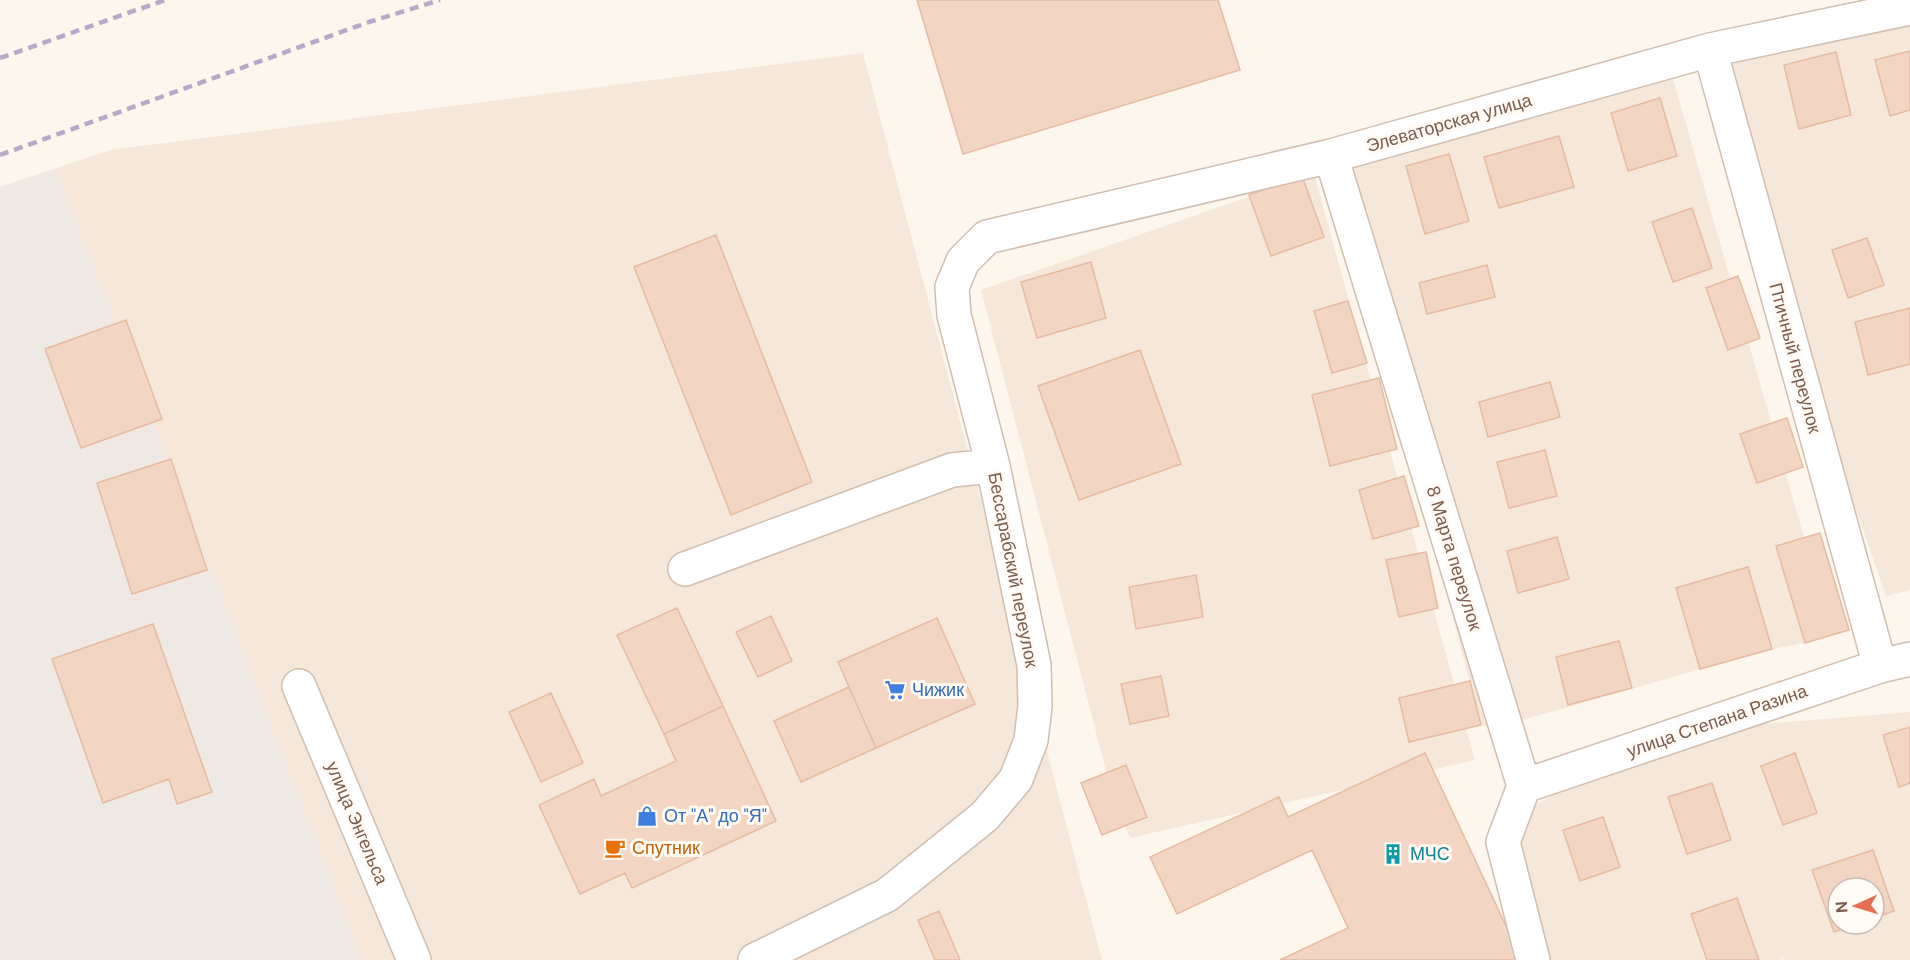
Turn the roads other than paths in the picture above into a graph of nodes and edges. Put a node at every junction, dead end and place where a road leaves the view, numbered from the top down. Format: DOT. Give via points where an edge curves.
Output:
graph roads {
  1 [pos="1910,8"];
  2 [pos="1710,50"];
  3 [pos="1330,156"];
  4 [pos="987,237"];
  5 [pos="993,466"];
  6 [pos="685,569"];
  7 [pos="1895,662"];
  8 [pos="299,686"];
  9 [pos="1524,786"];
  10 [pos="414,960"];
  11 [pos="755,960"];
  12 [pos="1533,960"];
  1 -- 2 [label="street, Элеваторская улица"];
  2 -- 3 [label="street, Элеваторская улица"];
  2 -- 7 [label="street, Птичный переулок"];
  3 -- 4 [label="street, Элеваторская улица"];
  3 -- 9 [label="street, 8 Марта переулок"];
  4 -- 5 [label="street, Бессарабский переулок" via="963,261 952,287 954,315"];
  5 -- 6 [label="street" via="952,470"];
  5 -- 11 [label="street, Бессарабский переулок" via="1034,665 1031,740 1016,779 985,816 887,895"];
  7 -- 9 [label="street, улица Степана Разина"];
  8 -- 10 [label="street, улица Энгельса"];
  9 -- 12 [label="street" via="1503,842"];
}
